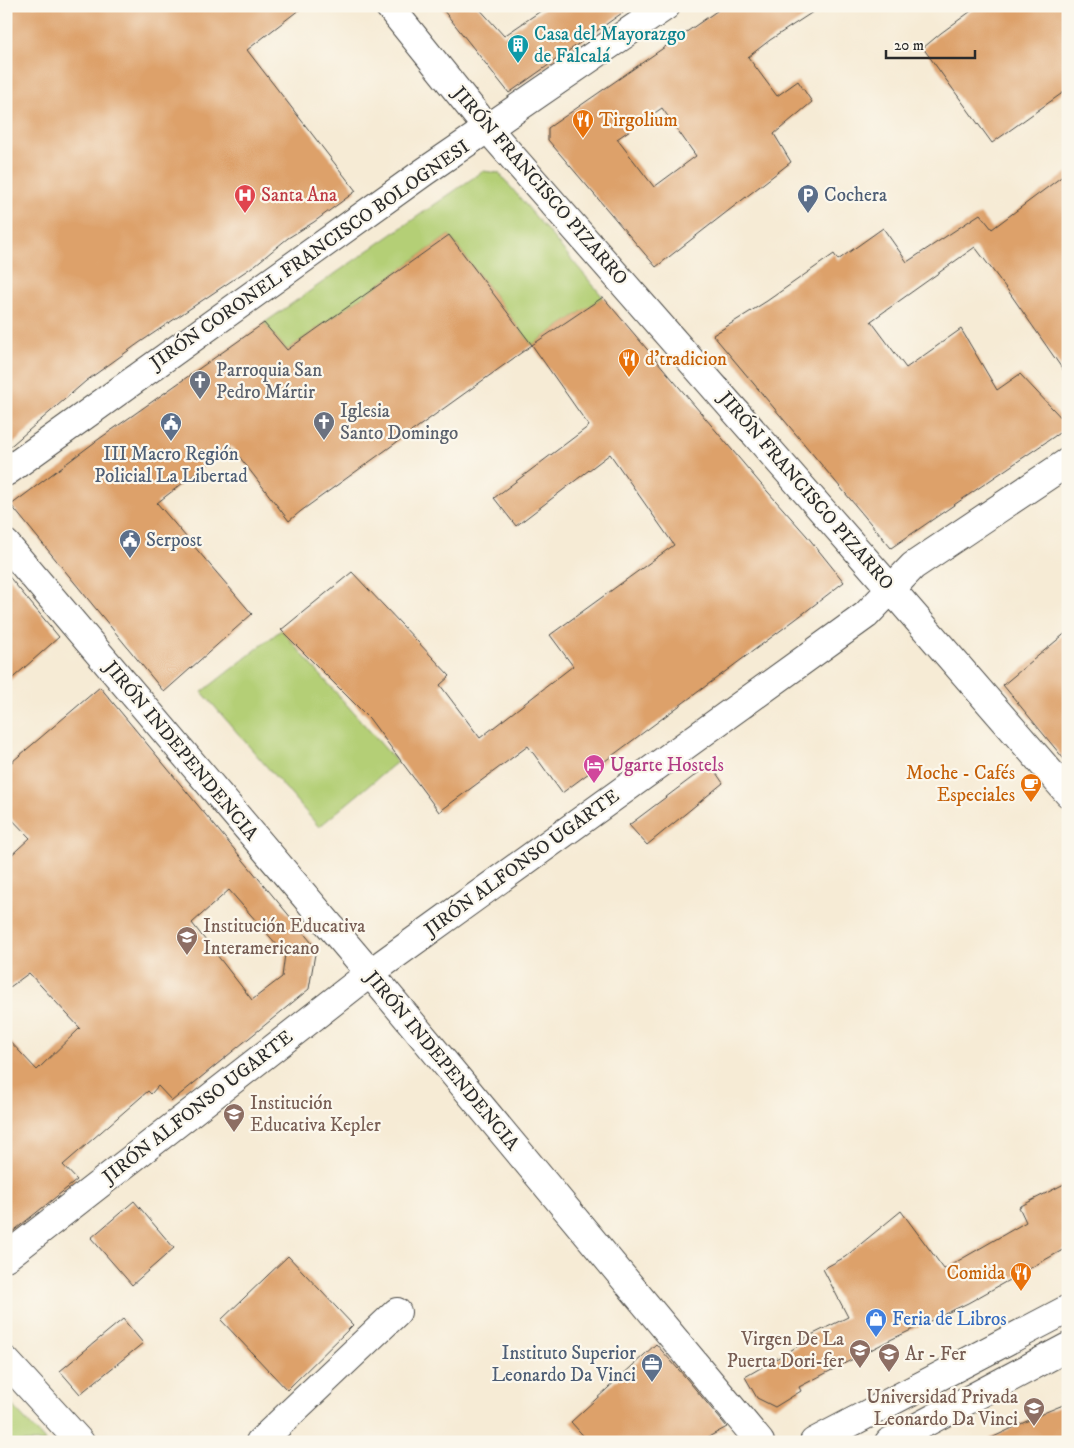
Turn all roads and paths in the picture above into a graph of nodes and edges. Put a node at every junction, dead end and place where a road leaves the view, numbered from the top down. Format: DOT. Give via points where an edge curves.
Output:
graph roads {
  1 [pos="389,6"];
  2 [pos="666,6"];
  3 [pos="488,129"];
  4 [pos="1068,462"];
  5 [pos="6,472"];
  6 [pos="6,544"];
  7 [pos="891,589"];
  8 [pos="1068,793"];
  9 [pos="370,973"];
  10 [pos="6,1257"];
  11 [pos="1068,1309"];
  12 [pos="397,1312"];
  13 [pos="1068,1347"];
  14 [pos="6,1361"];
  15 [pos="80,1442"];
  16 [pos="260,1442"];
  17 [pos="760,1442"];
  18 [pos="814,1442"];
  19 [pos="889,1442"];
  1 -- 3 [label="street, JIRÓN FRANCISCO PIZARRO"];
  2 -- 3 [label="street, JIRÓN CORONEL FRANCISCO BOLOGNESI"];
  3 -- 5 [label="street, JIRÓN CORONEL FRANCISCO BOLOGNESI"];
  3 -- 7 [label="street, JIRÓN FRANCISCO PIZARRO"];
  4 -- 7 [label="street, JIRÓN ALFONSO UGARTE" via="913,566"];
  6 -- 9 [label="street, JIRÓN INDEPENDENCIA"];
  7 -- 8 [label="street, JIRÓN FRANCISCO PIZARRO"];
  7 -- 9 [label="street, JIRÓN ALFONSO UGARTE" via="866,615"];
  9 -- 10 [label="street, JIRÓN ALFONSO UGARTE"];
  9 -- 17 [label="street, JIRÓN INDEPENDENCIA"];
  11 -- 18 [label="street"];
  12 -- 16 [label="street"];
  13 -- 19 [label="street"];
  14 -- 15 [label="street"];
}
